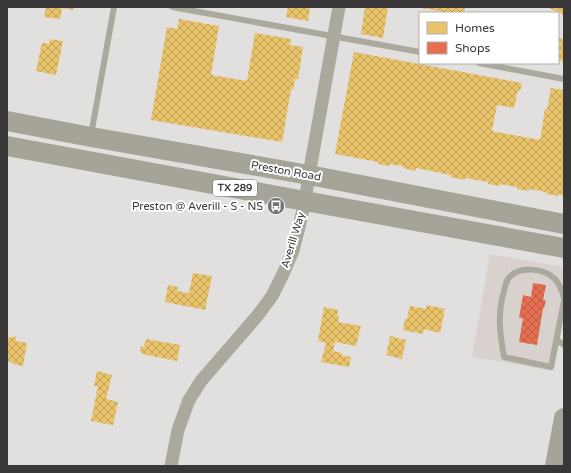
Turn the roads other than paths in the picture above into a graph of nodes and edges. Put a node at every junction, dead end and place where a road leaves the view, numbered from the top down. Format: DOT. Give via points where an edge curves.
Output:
graph roads {
  1 [pos="114,7"];
  2 [pos="172,7"];
  3 [pos="339,7"];
  4 [pos="334,36"];
  5 [pos="419,52"];
  6 [pos="484,64"];
  7 [pos="564,79"];
  8 [pos="7,121"];
  9 [pos="91,137"];
  10 [pos="7,146"];
  11 [pos="309,175"];
  12 [pos="305,201"];
  13 [pos="564,224"];
  14 [pos="564,248"];
  15 [pos="564,299"];
  16 [pos="557,340"];
  17 [pos="564,345"];
  18 [pos="564,418"];
  19 [pos="171,466"];
  20 [pos="555,466"];
  1 -- 9 [label="lane"];
  2 -- 4 [label="lane"];
  3 -- 4 [label="street, Averill Way"];
  4 -- 5 [label="lane"];
  4 -- 11 [label="street, Averill Way"];
  6 -- 7 [label="lane"];
  8 -- 9 [label="main road, Preston Road / TX 289"];
  9 -- 11 [label="main road, Preston Road / TX 289"];
  10 -- 12 [label="main road, TX 289"];
  11 -- 12 [label="street, Averill Way"];
  11 -- 13 [label="main road, Preston Road / TX 289"];
  12 -- 14 [label="main road, TX 289"];
  12 -- 19 [label="street, Averill Way" via="292,251 272,296 201,381 189,400 178,430"];
  15 -- 16 [label="lane"];
  15 -- 16 [label="lane" via="562,288 554,278 528,269 516,272 508,279 499,316 504,357 551,367"];
  16 -- 17 [label="lane"];
  18 -- 20 [label="main road"];
}
